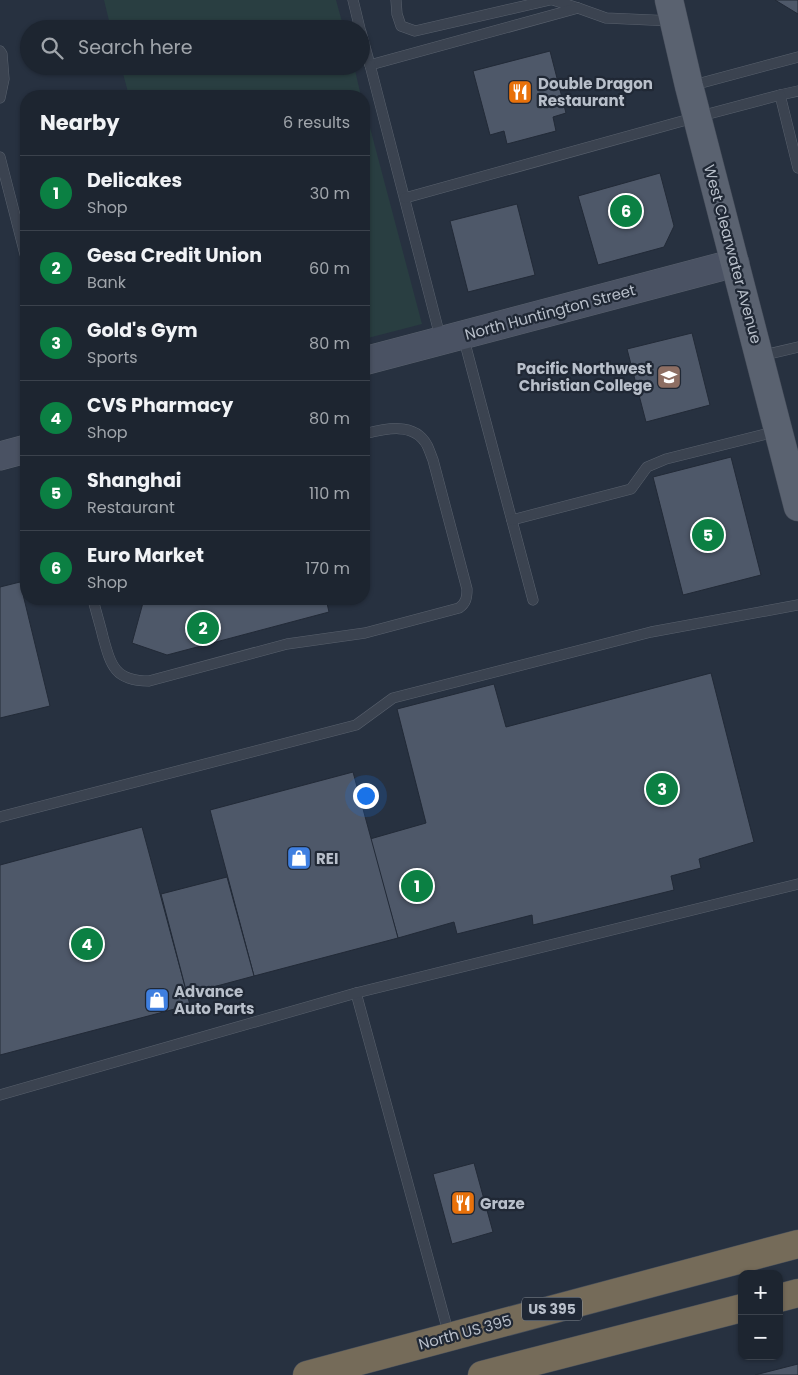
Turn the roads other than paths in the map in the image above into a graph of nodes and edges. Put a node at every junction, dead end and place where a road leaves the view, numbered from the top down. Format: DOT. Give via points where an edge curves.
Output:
graph roads {
  1 [pos="353,0"];
  2 [pos="396,0"];
  3 [pos="551,0"];
  4 [pos="578,8"];
  5 [pos="671,10"];
  6 [pos="358,20"];
  7 [pos="0,51"];
  8 [pos="798,58"];
  9 [pos="370,65"];
  10 [pos="689,86"];
  11 [pos="798,91"];
  12 [pos="780,95"];
  13 [pos="0,98"];
  14 [pos="697,117"];
  15 [pos="0,157"];
  16 [pos="798,168"];
  17 [pos="405,198"];
  18 [pos="20,235"];
  19 [pos="735,263"];
  20 [pos="452,338"];
  21 [pos="798,346"];
  22 [pos="760,356"];
  23 [pos="370,359"];
  24 [pos="778,430"];
  25 [pos="370,433"];
  26 [pos="20,451"];
  27 [pos="0,456"];
  28 [pos="798,507"];
  29 [pos="512,520"];
  30 [pos="533,600"];
  31 [pos="95,605"];
  32 [pos="798,605"];
  33 [pos="0,817"];
  34 [pos="798,884"];
  35 [pos="356,993"];
  36 [pos="0,1095"];
  37 [pos="798,1244"];
  38 [pos="738,1309"];
  39 [pos="450,1336"];
  40 [pos="307,1375"];
  41 [pos="482,1375"];
  1 -- 6 [label="lane"];
  2 -- 3 [label="lane" via="401,26 415,31"];
  3 -- 4 [label="lane"];
  4 -- 5 [label="lane" via="606,18"];
  4 -- 9 [label="lane"];
  5 -- 10 [label="main road, West Clearwater Avenue"];
  7 -- 13 [label="lane" via="4,79"];
  8 -- 10 [label="lane"];
  9 -- 17 [label="lane"];
  10 -- 14 [label="main road, West Clearwater Avenue"];
  11 -- 12 [label="lane"];
  12 -- 14 [label="lane"];
  12 -- 16 [label="lane"];
  14 -- 17 [label="lane"];
  14 -- 19 [label="main road, West Clearwater Avenue"];
  15 -- 18 [label="lane"];
  17 -- 20 [label="lane"];
  19 -- 20 [label="street, North Huntington Street"];
  19 -- 22 [label="main road, West Clearwater Avenue"];
  20 -- 23 [label="street, North Huntington Street"];
  20 -- 29 [label="lane"];
  21 -- 22 [label="lane"];
  22 -- 24 [label="main road, West Clearwater Avenue"];
  24 -- 28 [label="main road, West Clearwater Avenue"];
  24 -- 29 [label="lane" via="666,459 647,467 631,489"];
  25 -- 31 [label="lane" via="403,429 413,432 427,444 467,589 464,604 458,608 365,633 287,644 149,681 136,681 115,670 109,659"];
  26 -- 27 [label="street"];
  29 -- 30 [label="lane"];
  32 -- 33 [label="lane" via="651,632 394,698 356,725"];
  34 -- 35 [label="lane"];
  35 -- 36 [label="lane"];
  35 -- 39 [label="lane"];
  37 -- 39 [label="highway, North US 395 / US 395"];
  38 -- 41 [label="highway"];
  39 -- 40 [label="highway, North US 395 / US 395"];
}
